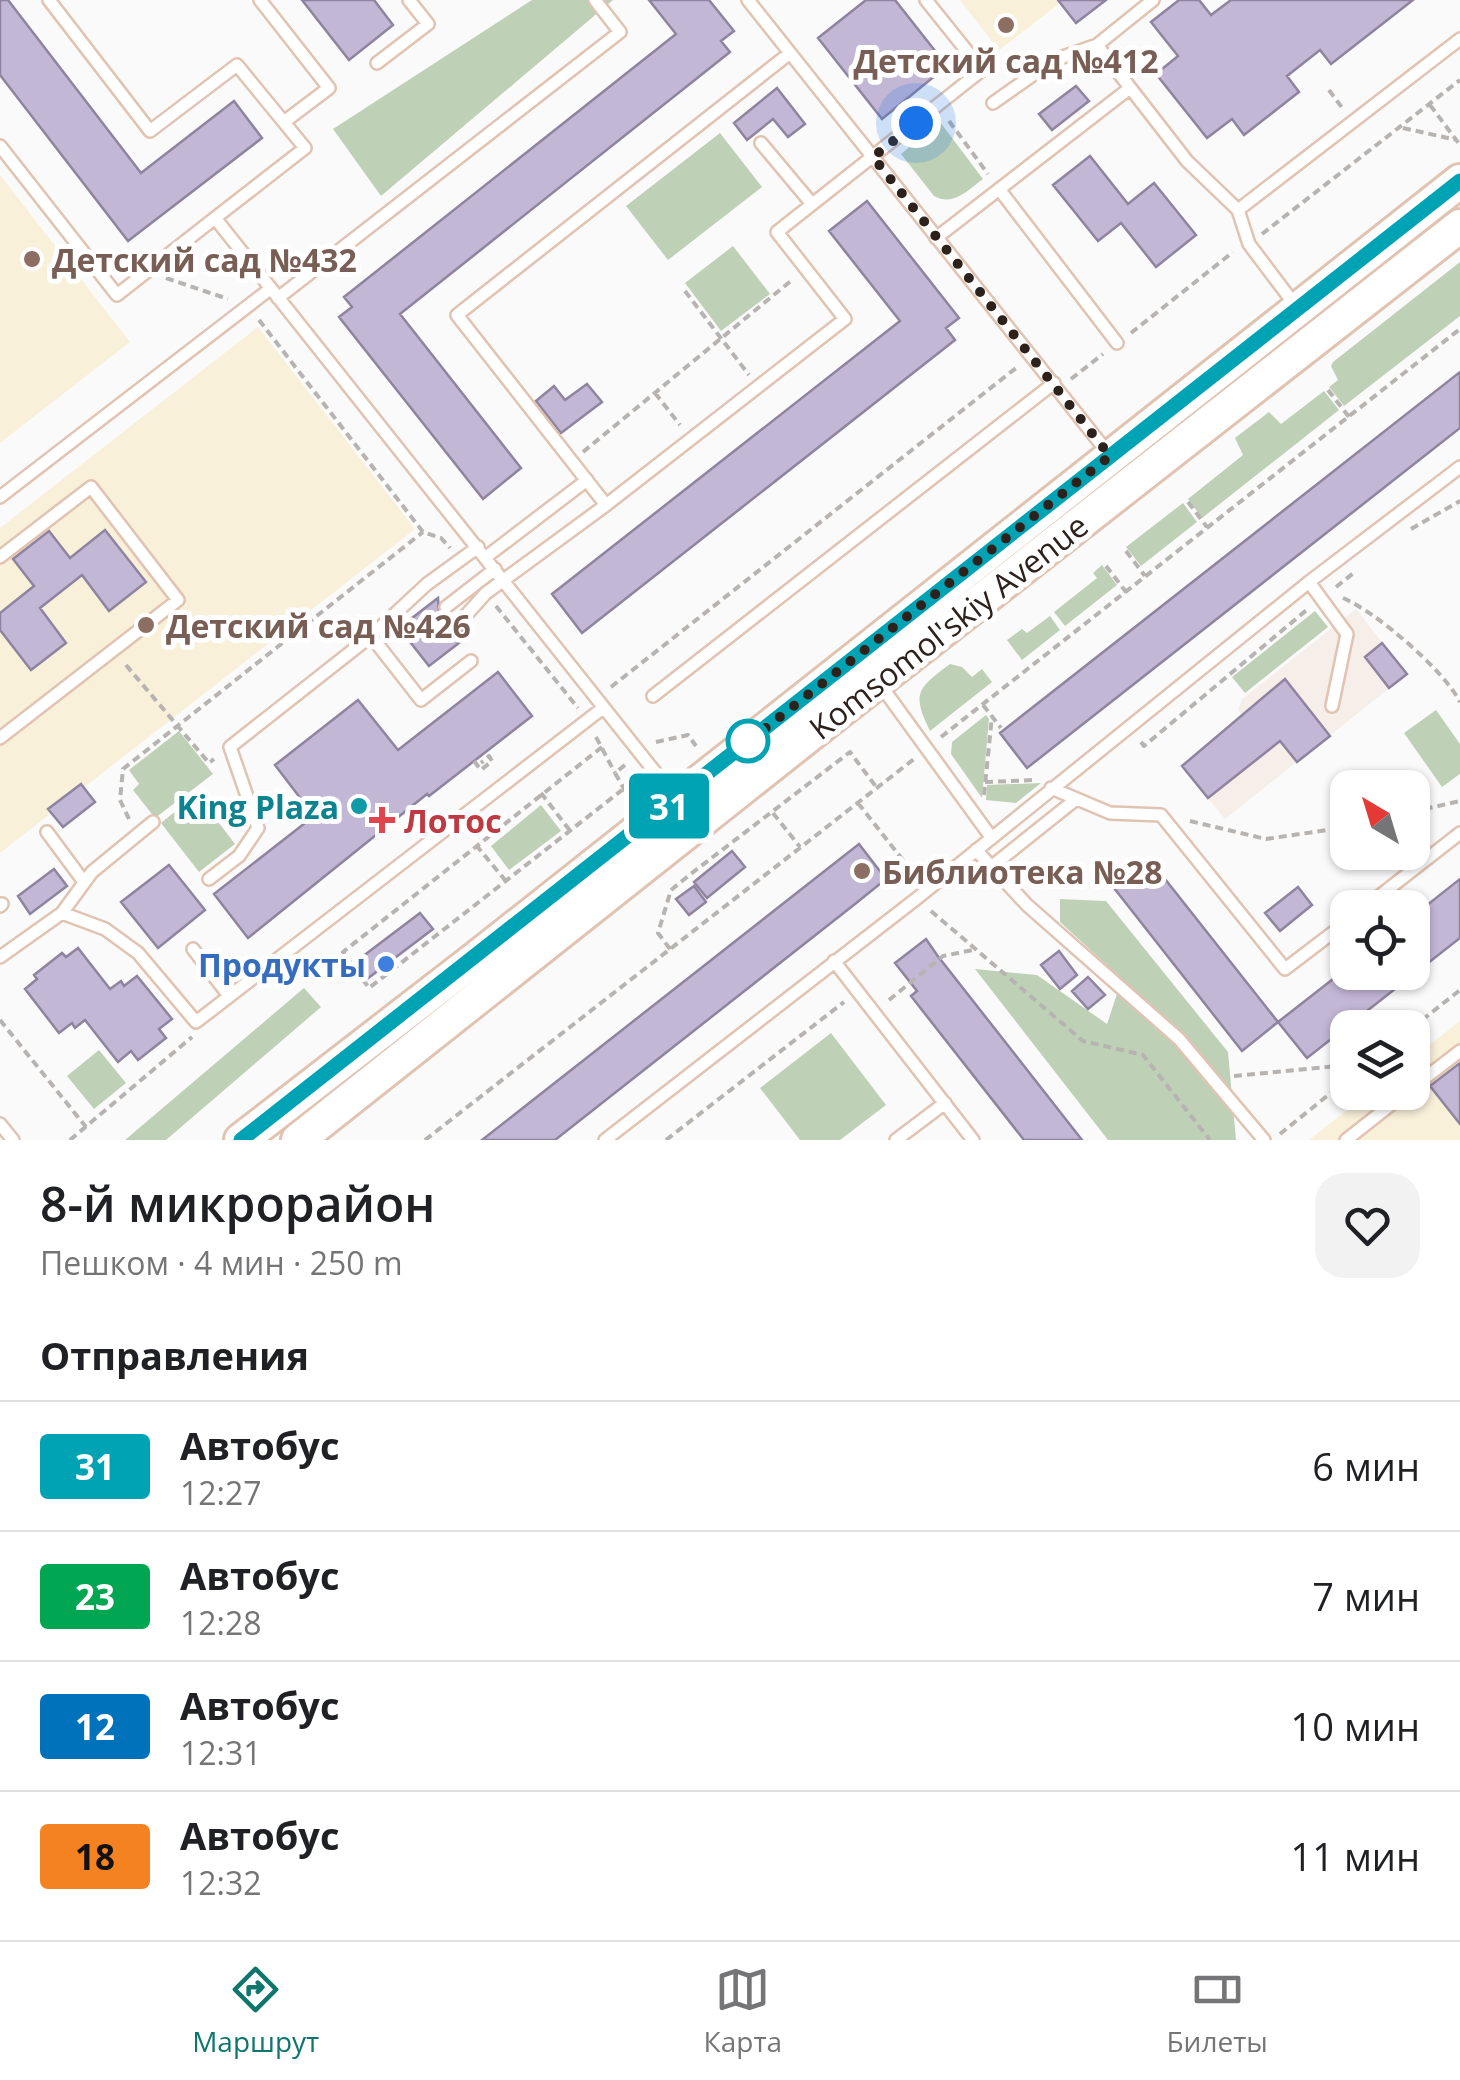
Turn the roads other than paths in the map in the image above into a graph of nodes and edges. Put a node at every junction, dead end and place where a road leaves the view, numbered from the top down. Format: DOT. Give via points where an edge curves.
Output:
graph roads {
  1 [pos="49,0"];
  2 [pos="260,0"];
  3 [pos="409,0"];
  4 [pos="595,0"];
  5 [pos="748,0"];
  6 [pos="926,0"];
  7 [pos="1154,0"];
  8 [pos="1460,39"];
  9 [pos="1097,44"];
  10 [pos="790,52"];
  11 [pos="377,64"];
  12 [pos="1130,88"];
  13 [pos="993,104"];
  14 [pos="284,122"];
  15 [pos="761,143"];
  16 [pos="0,146"];
  17 [pos="873,157"];
  18 [pos="1000,189"];
  19 [pos="1455,197"];
  20 [pos="812,204"];
  21 [pos="1238,210"];
  22 [pos="215,218"];
  23 [pos="1460,226"];
  24 [pos="936,238"];
  25 [pos="1416,260"];
  26 [pos="274,294"];
  27 [pos="1298,308"];
  28 [pos="1117,343"];
  29 [pos="1054,384"];
  30 [pos="1110,456"];
  31 [pos="1460,467"];
  32 [pos="587,480"];
  33 [pos="0,496"];
  34 [pos="606,505"];
  35 [pos="996,546"];
  36 [pos="482,552"];
  37 [pos="0,557"];
  38 [pos="495,570"];
  39 [pos="504,581"];
  40 [pos="1308,582"];
  41 [pos="446,608"];
  42 [pos="458,624"];
  43 [pos="371,636"];
  44 [pos="472,661"];
  45 [pos="877,681"];
  46 [pos="653,696"];
  47 [pos="599,703"];
  48 [pos="1332,706"];
  49 [pos="836,713"];
  50 [pos="0,738"];
  51 [pos="1051,788"];
  52 [pos="1075,800"];
  53 [pos="686,812"];
  54 [pos="153,822"];
  55 [pos="47,832"];
  56 [pos="1460,833"];
  57 [pos="991,838"];
  58 [pos="976,850"];
  59 [pos="990,867"];
  60 [pos="209,879"];
  61 [pos="84,882"];
  62 [pos="1387,890"];
  63 [pos="62,913"];
  64 [pos="530,916"];
  65 [pos="1330,935"];
  66 [pos="192,949"];
  67 [pos="0,957"];
  68 [pos="834,962"];
  69 [pos="230,996"];
  70 [pos="456,1015"];
  71 [pos="1460,1050"];
  72 [pos="1430,1074"];
  73 [pos="945,1103"];
  74 [pos="1384,1110"];
  75 [pos="0,1124"];
  76 [pos="13,1140"];
  77 [pos="241,1140"];
  78 [pos="298,1140"];
  79 [pos="605,1140"];
  80 [pos="896,1140"];
  81 [pos="974,1140"];
  82 [pos="1264,1140"];
  83 [pos="1346,1140"];
  1 -- 14 [label="lane" via="150,131 237,64"];
  2 -- 14 [label="lane" via="328,88"];
  3 -- 11 [label="lane" via="428,24"];
  4 -- 26 [label="lane" via="620,32"];
  5 -- 10 [label="lane"];
  6 -- 17 [label="lane" via="982,70"];
  7 -- 9 [label="lane"];
  8 -- 21 [label="lane"];
  9 -- 12 [label="lane"];
  9 -- 13 [label="lane" via="1054,60"];
  10 -- 17 [label="lane"];
  10 -- 32 [label="lane" via="457,315"];
  12 -- 18 [label="lane"];
  12 -- 21 [label="lane" via="1186,161"];
  14 -- 22 [label="lane" via="304,148"];
  15 -- 20 [label="lane"];
  16 -- 22 [label="lane" via="117,295"];
  17 -- 20 [label="lane"];
  17 -- 24 [label="lane"];
  18 -- 24 [label="lane"];
  18 -- 28 [label="lane"];
  19 -- 25 [label="main road"];
  19 -- 27 [label="main road, Komsomol'skiy Avenue"];
  20 -- 34 [label="lane" via="776,232 845,319"];
  21 -- 27 [label="lane" via="1249,244"];
  22 -- 26 [label="lane"];
  23 -- 25 [label="main road, Komsomol'skiy Avenue"];
  24 -- 29 [label="lane"];
  25 -- 45 [label="main road, Komsomol'skiy Avenue"];
  26 -- 33 [label="lane" via="248,306"];
  26 -- 36 [label="lane"];
  27 -- 30 [label="main road, Komsomol'skiy Avenue"];
  29 -- 30 [label="lane"];
  29 -- 46 [label="lane"];
  30 -- 35 [label="main road, Komsomol'skiy Avenue"];
  31 -- 40 [label="lane"];
  32 -- 34 [label="lane"];
  32 -- 36 [label="lane"];
  34 -- 39 [label="lane"];
  35 -- 49 [label="main road" via="1012,546 1012,558 869,672"];
  35 -- 53 [label="main road, Komsomol'skiy Avenue"];
  36 -- 38 [label="lane"];
  36 -- 43 [label="lane" via="428,584"];
  37 -- 50 [label="lane" via="91,487 178,600"];
  38 -- 39 [label="lane"];
  38 -- 41 [label="lane"];
  39 -- 42 [label="lane"];
  39 -- 47 [label="lane"];
  40 -- 48 [label="lane" via="1347,634"];
  40 -- 51 [label="lane"];
  43 -- 44 [label="lane" via="421,700"];
  43 -- 60 [label="lane" via="230,747 258,828 239,856"];
  45 -- 49 [label="main road, Komsomol'skiy Avenue"];
  45 -- 57 [label="lane"];
  47 -- 53 [label="lane"];
  47 -- 69 [label="lane" via="588,720"];
  49 -- 53 [label="main road, Komsomol'skiy Avenue"];
  51 -- 52 [label="lane"];
  51 -- 57 [label="lane"];
  52 -- 59 [label="lane"];
  52 -- 65 [label="lane" via="1110,813 1160,814 1285,969"];
  53 -- 64 [label="main road, Komsomol'skiy Avenue"];
  53 -- 70 [label="main road, Komsomol'skiy Avenue"];
  54 -- 61 [label="lane"];
  55 -- 61 [label="lane"];
  56 -- 62 [label="lane"];
  57 -- 58 [label="lane"];
  58 -- 59 [label="lane"];
  58 -- 68 [label="lane"];
  59 -- 82 [label="lane" via="1180,1039"];
  61 -- 63 [label="lane"];
  63 -- 67 [label="lane"];
  63 -- 69 [label="lane" via="105,929 138,953 196,1022"];
  64 -- 70 [label="main road" via="510,945 438,1005 439,1018"];
  64 -- 77 [label="main road, Komsomol'skiy Avenue"];
  66 -- 69 [label="lane"];
  68 -- 73 [label="lane"];
  68 -- 79 [label="lane"];
  70 -- 78 [label="main road, Komsomol'skiy Avenue"];
  71 -- 72 [label="lane"];
  73 -- 80 [label="lane"];
  73 -- 81 [label="lane"];
  74 -- 83 [label="lane"];
  75 -- 76 [label="lane"];
}
